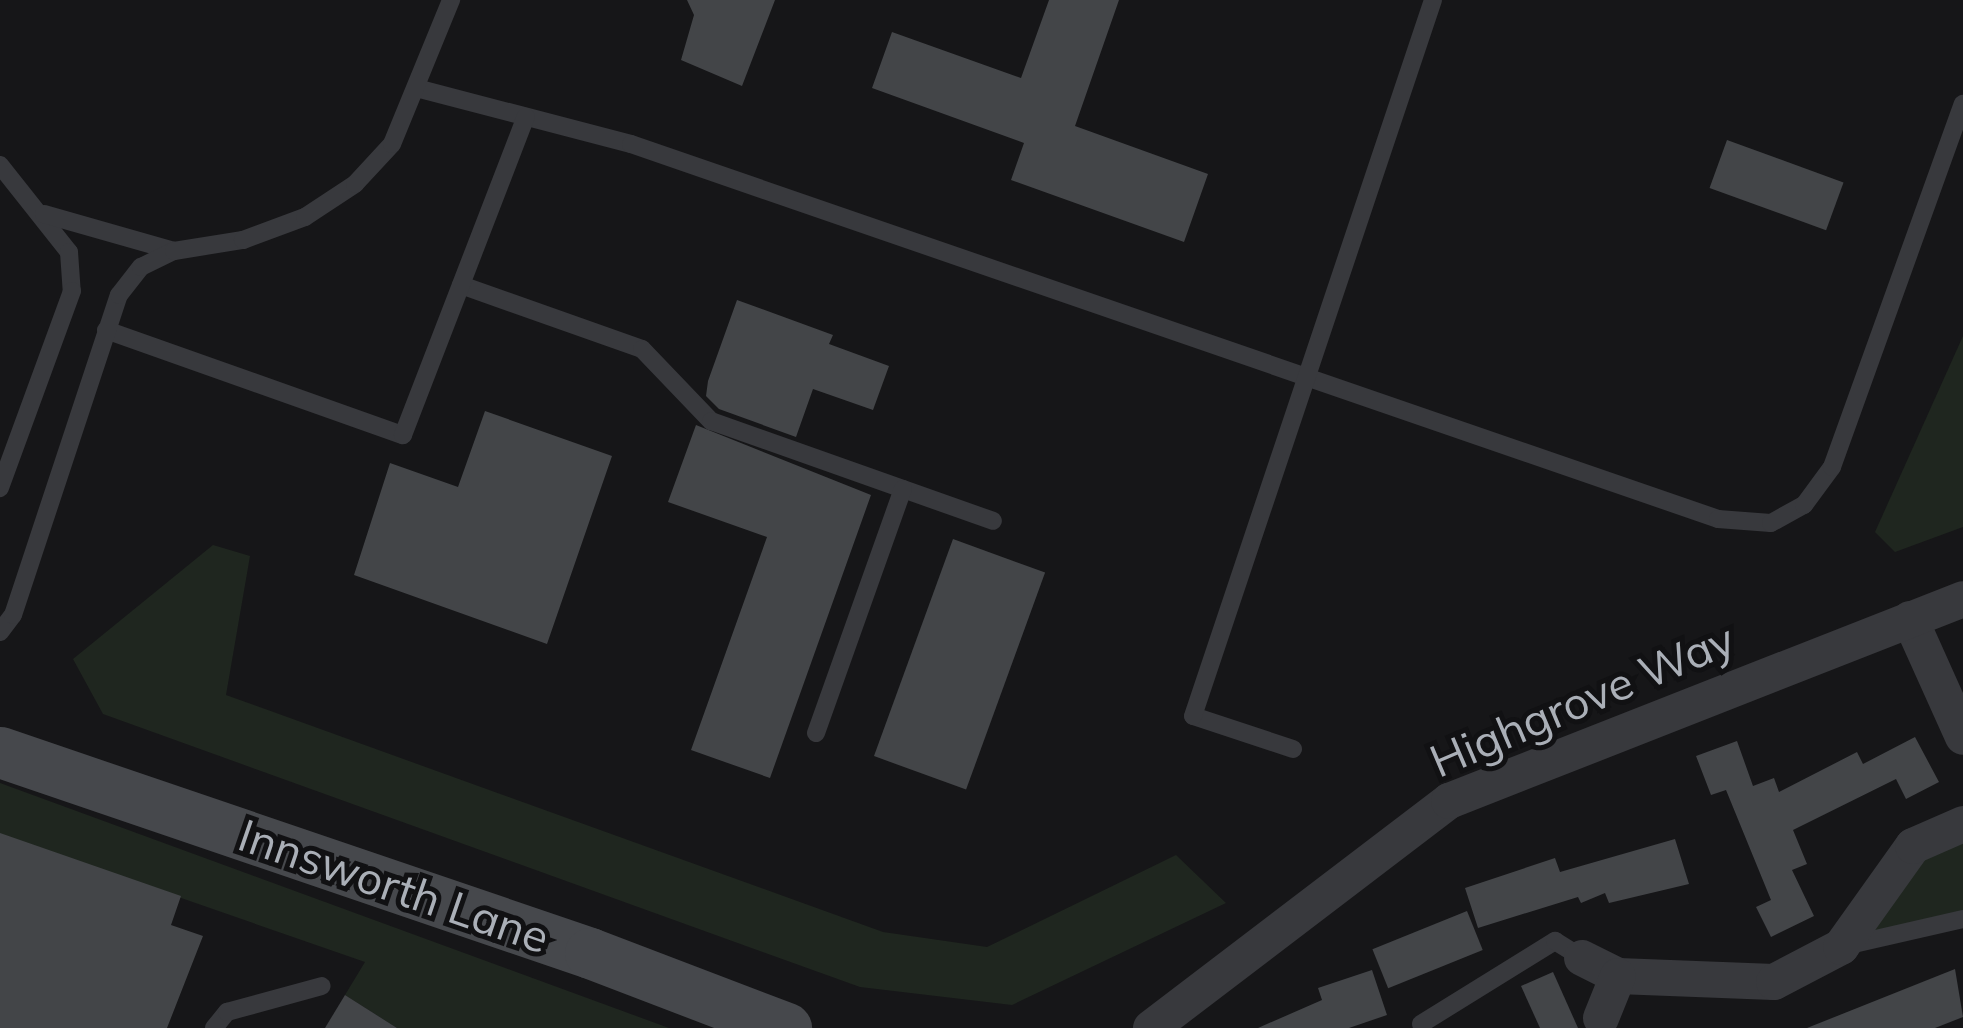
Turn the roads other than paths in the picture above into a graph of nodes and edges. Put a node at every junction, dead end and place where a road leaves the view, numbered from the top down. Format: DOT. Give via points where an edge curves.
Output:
graph roads {
  1 [pos="451,0"];
  2 [pos="1433,0"];
  3 [pos="420,89"];
  4 [pos="1963,104"];
  5 [pos="526,116"];
  6 [pos="0,164"];
  7 [pos="44,214"];
  8 [pos="174,251"];
  9 [pos="461,285"];
  10 [pos="106,330"];
  11 [pos="1302,376"];
  12 [pos="0,488"];
  13 [pos="902,489"];
  14 [pos="993,521"];
  15 [pos="1963,599"];
  16 [pos="1910,619"];
  17 [pos="0,632"];
  18 [pos="816,734"];
  19 [pos="1963,737"];
  20 [pos="1293,749"];
  21 [pos="0,752"];
  22 [pos="1963,824"];
  23 [pos="1963,920"];
  24 [pos="1841,947"];
  25 [pos="1582,958"];
  26 [pos="1618,976"];
  27 [pos="322,986"];
  28 [pos="1601,1018"];
  29 [pos="1421,1024"];
  30 [pos="214,1028"];
  31 [pos="786,1028"];
  32 [pos="1151,1028"];
  1 -- 3 [label="lane"];
  2 -- 11 [label="lane"];
  3 -- 5 [label="lane"];
  3 -- 8 [label="lane" via="392,144 338,195 243,240"];
  4 -- 11 [label="lane" via="1832,467 1804,506 1771,523 1718,519"];
  5 -- 9 [label="lane"];
  5 -- 11 [label="lane" via="631,144"];
  6 -- 7 [label="lane"];
  7 -- 8 [label="lane"];
  7 -- 12 [label="lane" via="69,252 72,291"];
  8 -- 10 [label="lane" via="141,267"];
  9 -- 10 [label="lane" via="404,436"];
  9 -- 13 [label="lane" via="642,350 711,422"];
  10 -- 17 [label="lane" via="13,615"];
  11 -- 20 [label="lane" via="1193,716"];
  13 -- 14 [label="lane"];
  13 -- 18 [label="lane"];
  15 -- 16 [label="street, Highgrove Way"];
  16 -- 19 [label="street"];
  16 -- 32 [label="street, Highgrove Way" via="1449,801"];
  21 -- 31 [label="street, Innsworth Lane"];
  22 -- 24 [label="street" via="1913,846"];
  23 -- 24 [label="lane"];
  24 -- 26 [label="street" via="1774,982"];
  25 -- 26 [label="street"];
  25 -- 29 [label="lane" via="1555,941"];
  26 -- 28 [label="street"];
  27 -- 30 [label="lane" via="227,1012"];
}
